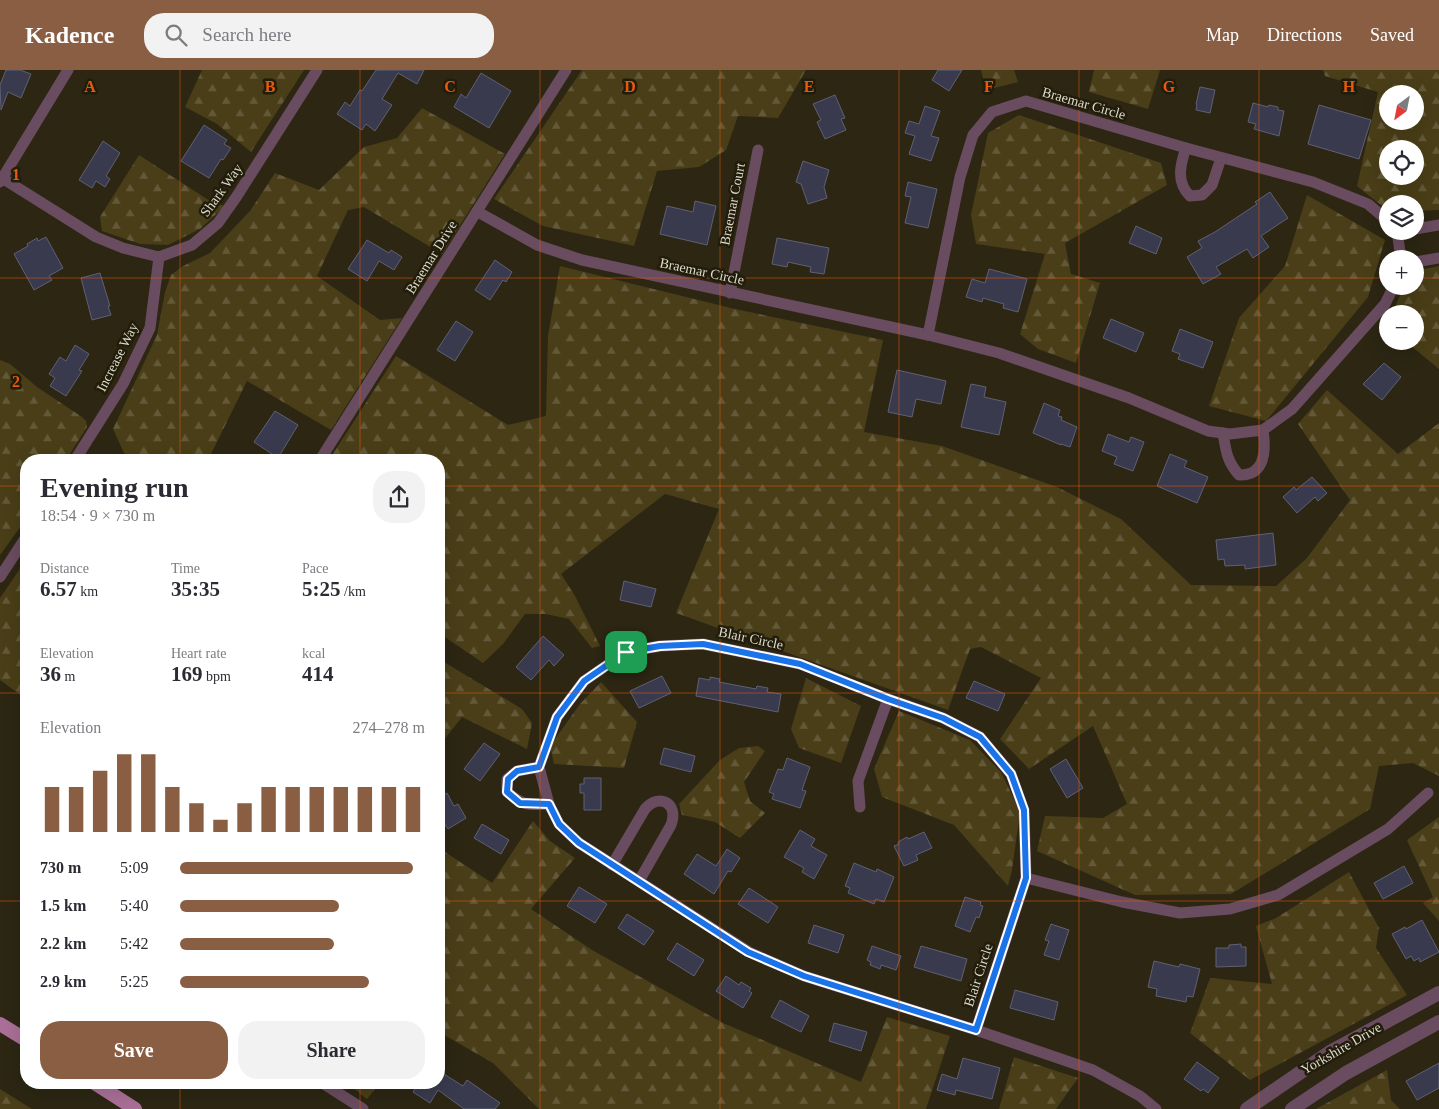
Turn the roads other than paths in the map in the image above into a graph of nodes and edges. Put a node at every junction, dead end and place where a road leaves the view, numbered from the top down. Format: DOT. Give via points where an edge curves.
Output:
graph roads {
  1 [pos="68,70"];
  2 [pos="317,70"];
  3 [pos="566,70"];
  4 [pos="1186,148"];
  5 [pos="758,150"];
  6 [pos="1221,158"];
  7 [pos="1,180"];
  8 [pos="478,212"];
  9 [pos="1379,213"];
  10 [pos="1439,225"];
  11 [pos="1424,228"];
  12 [pos="159,257"];
  13 [pos="1439,258"];
  14 [pos="1424,260"];
  15 [pos="730,293"];
  16 [pos="1390,295"];
  17 [pos="928,335"];
  18 [pos="1263,430"];
  19 [pos="1223,433"];
  20 [pos="79,454"];
  21 [pos="324,454"];
  22 [pos="20,546"];
  23 [pos="0,578"];
  24 [pos="888,699"];
  25 [pos="539,767"];
  26 [pos="1428,794"];
  27 [pos="549,804"];
  28 [pos="860,807"];
  29 [pos="612,865"];
  30 [pos="1026,878"];
  31 [pos="639,881"];
  32 [pos="1439,994"];
  33 [pos="1439,1022"];
  34 [pos="0,1024"];
  35 [pos="976,1030"];
  36 [pos="20,1036"];
  37 [pos="104,1089"];
  38 [pos="332,1089"];
  39 [pos="135,1109"];
  40 [pos="363,1109"];
  41 [pos="1156,1109"];
  42 [pos="1247,1109"];
  43 [pos="1292,1109"];
  1 -- 7 [label="street"];
  2 -- 12 [label="street, Shark Way" via="218,223 192,245"];
  3 -- 8 [label="street, Braemar Drive"];
  4 -- 6 [label="street, Braemar Circle"];
  4 -- 6 [label="street" via="1181,178 1184,190 1190,196 1202,195 1212,185"];
  4 -- 17 [label="street, Braemar Circle" via="1026,101 992,112 973,134 960,177"];
  5 -- 15 [label="street, Braemar Court"];
  6 -- 9 [label="street, Braemar Circle" via="1313,182 1368,204"];
  7 -- 12 [label="street" via="96,237 122,248"];
  8 -- 15 [label="street, Braemar Circle" via="537,245 582,260"];
  8 -- 21 [label="street, Braemar Drive"];
  10 -- 11 [label="street"];
  12 -- 20 [label="street, Increase Way" via="150,328 123,384"];
  13 -- 14 [label="street"];
  15 -- 17 [label="street, Braemar Circle"];
  16 -- 18 [label="street" via="1292,408"];
  17 -- 19 [label="street, Braemar Circle" via="999,353 1129,398 1208,431"];
  18 -- 19 [label="street, Braemar Circle"];
  18 -- 19 [label="street" via="1263,459 1258,470 1248,476 1239,475 1230,464"];
  22 -- 23 [label="street"];
  24 -- 25 [label="street, Blair Circle" via="800,664 703,644 626,652 584,681 557,717"];
  24 -- 28 [label="street" via="858,781"];
  24 -- 30 [label="street, Blair Circle" via="943,718 980,737 1011,774 1024,810"];
  25 -- 27 [label="street, Blair Circle"];
  25 -- 27 [label="street" via="517,771 508,779 507,792 520,803"];
  26 -- 30 [label="street" via="1388,829 1278,895 1230,909 1180,913"];
  27 -- 29 [label="street, Blair Circle" via="559,824 579,843"];
  29 -- 31 [label="street, Blair Circle"];
  29 -- 31 [label="street" via="650,802 659,800 667,803 674,817"];
  30 -- 35 [label="street, Blair Circle"];
  31 -- 35 [label="street, Blair Circle" via="748,952 804,976"];
  32 -- 42 [label="street, Yorkshire Drive" via="1330,1052"];
  33 -- 43 [label="street, Yorkshire Drive" via="1346,1073"];
  34 -- 36 [label="main road"];
  35 -- 41 [label="street, Blair Circle" via="1092,1070 1140,1096"];
  37 -- 39 [label="main road"];
  38 -- 40 [label="street"];
}
